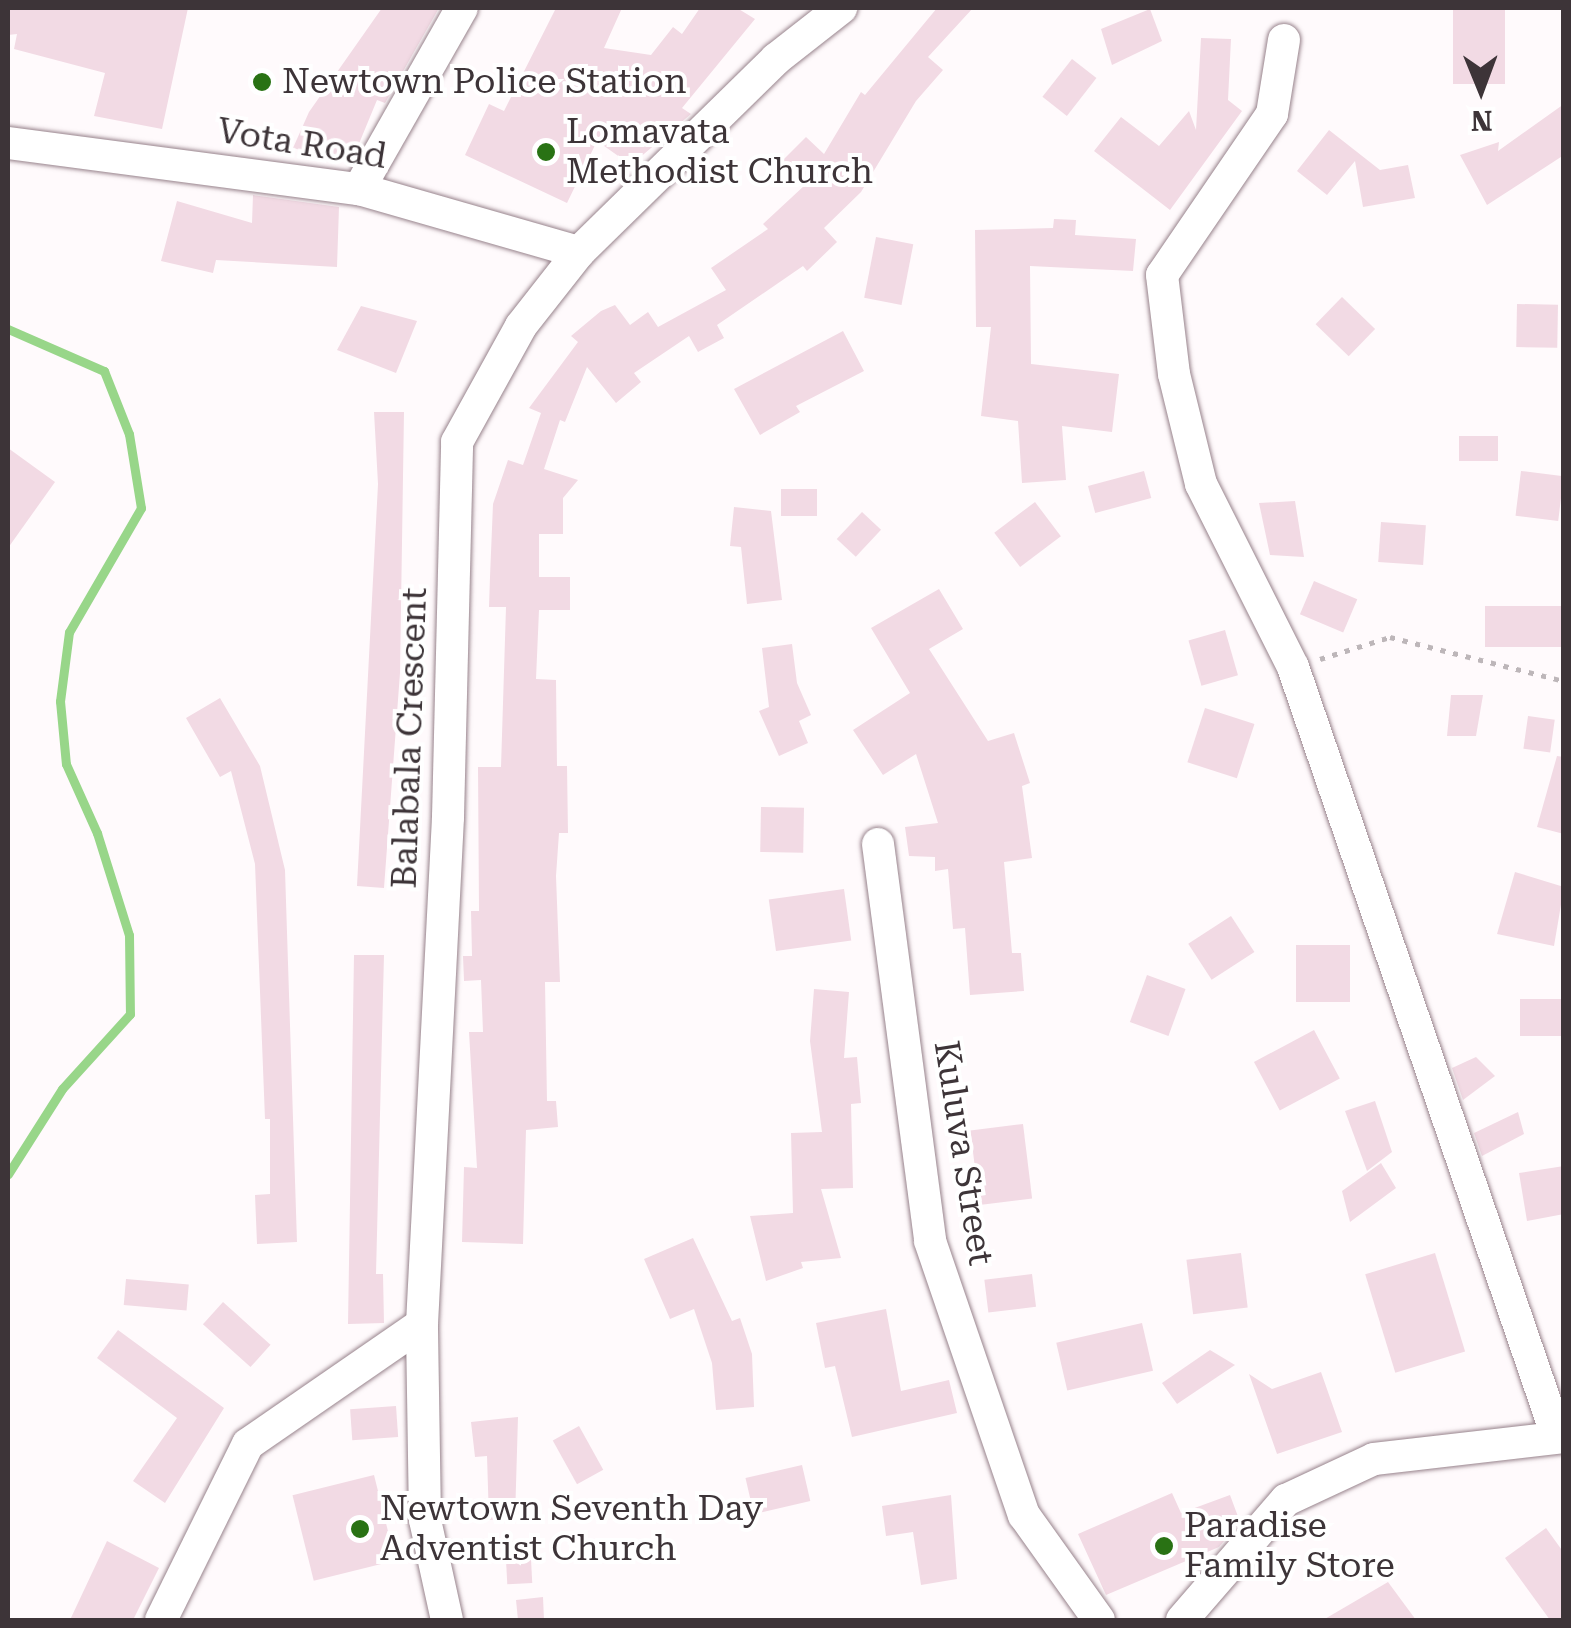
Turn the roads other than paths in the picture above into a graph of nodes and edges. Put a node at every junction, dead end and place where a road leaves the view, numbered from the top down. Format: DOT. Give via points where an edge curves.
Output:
graph roads {
  1 [pos="462,8"];
  2 [pos="841,8"];
  3 [pos="1284,40"];
  4 [pos="8,143"];
  5 [pos="359,189"];
  6 [pos="579,252"];
  7 [pos="878,844"];
  8 [pos="422,1324"];
  9 [pos="1560,1437"];
  10 [pos="161,1620"];
  11 [pos="447,1620"];
  12 [pos="1099,1620"];
  13 [pos="1182,1620"];
  1 -- 5 [label="street"];
  2 -- 6 [label="street, Balabala Crescent" via="776,59"];
  3 -- 9 [label="street" via="1272,114 1162,275 1174,374 1201,484 1293,668"];
  4 -- 5 [label="street, Vota Road"];
  5 -- 6 [label="street, Vota Road"];
  6 -- 8 [label="street, Balabala Crescent" via="521,326 457,442 453,687"];
  7 -- 12 [label="street, Kuluva Street" via="930,1241 1024,1515"];
  8 -- 10 [label="street" via="248,1444"];
  8 -- 11 [label="street, Balabala Crescent" via="426,1520"];
  9 -- 13 [label="street" via="1374,1459 1286,1500"];
}
